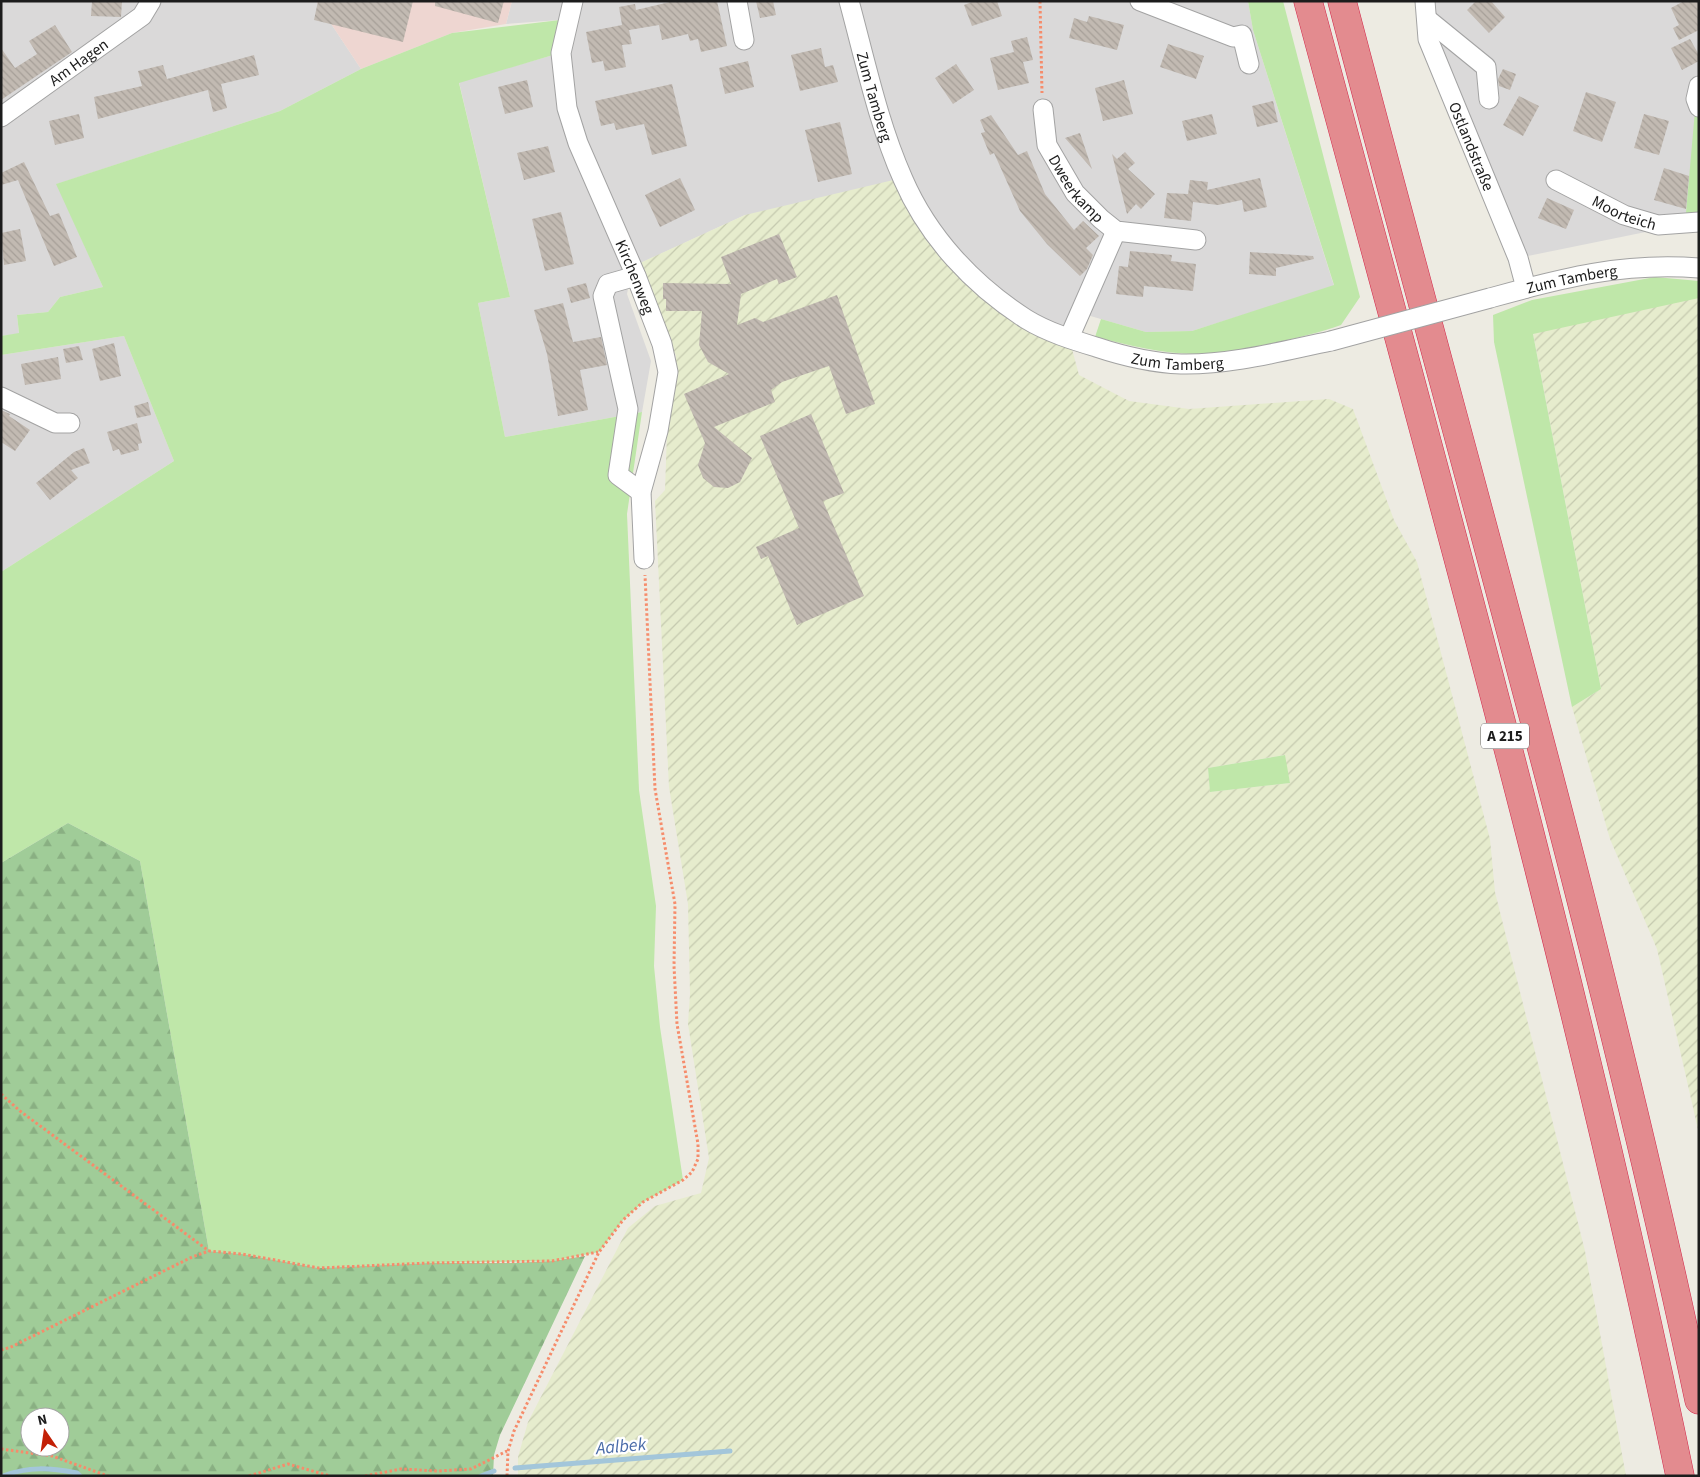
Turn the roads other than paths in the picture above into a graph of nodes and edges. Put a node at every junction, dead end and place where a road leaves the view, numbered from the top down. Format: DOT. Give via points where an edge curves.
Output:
graph roads {
  1 [pos="151,1"];
  2 [pos="573,1"];
  3 [pos="737,1"];
  4 [pos="849,1"];
  5 [pos="1140,1"];
  6 [pos="1308,1"];
  7 [pos="1342,1"];
  8 [pos="1426,10"];
  9 [pos="744,40"];
  10 [pos="1248,64"];
  11 [pos="1699,86"];
  12 [pos="1490,98"];
  13 [pos="1699,108"];
  14 [pos="1043,109"];
  15 [pos="1,117"];
  16 [pos="1556,180"];
  17 [pos="1699,222"];
  18 [pos="1116,231"];
  19 [pos="1196,240"];
  20 [pos="1699,268"];
  21 [pos="636,276"];
  22 [pos="1526,288"];
  23 [pos="1069,338"];
  24 [pos="1,397"];
  25 [pos="70,423"];
  26 [pos="641,492"];
  27 [pos="644,559"];
  28 [pos="1699,1400"];
  29 [pos="1680,1476"];
  1 -- 15 [label="street, Am Hagen" via="142,16"];
  2 -- 21 [label="street, Kirchenweg" via="561,53 567,108 578,143"];
  3 -- 9 [label="street"];
  4 -- 23 [label="street, Zum Tamberg" via="884,128 902,178 922,216 952,256 981,286 1027,319"];
  5 -- 10 [label="street" via="1233,38 1242,35"];
  6 -- 29 [label="highway, A 215" via="1546,894 1598,1103"];
  7 -- 28 [label="highway, A 215" via="1576,878"];
  8 -- 12 [label="street" via="1486,67"];
  8 -- 22 [label="street, Ostlandstraße" via="1428,39 1518,258"];
  11 -- 13 [label="street" via="1696,99"];
  14 -- 18 [label="street, Dweerkamp" via="1046,145 1075,193"];
  16 -- 17 [label="street, Moorteich" via="1624,215 1658,225"];
  18 -- 19 [label="street, Dweerkamp"];
  18 -- 23 [label="street, Dweerkamp"];
  20 -- 22 [label="street, Zum Tamberg" via="1664,265 1606,270"];
  21 -- 26 [label="street, Kirchenweg" via="662,344 668,372 658,432"];
  21 -- 26 [label="street" via="608,284 603,296 628,409 618,475"];
  22 -- 23 [label="street, Zum Tamberg, bridge" via="1331,341 1240,360 1181,364 1122,356"];
  24 -- 25 [label="street" via="55,423"];
  26 -- 27 [label="street, Kirchenweg"];
}
